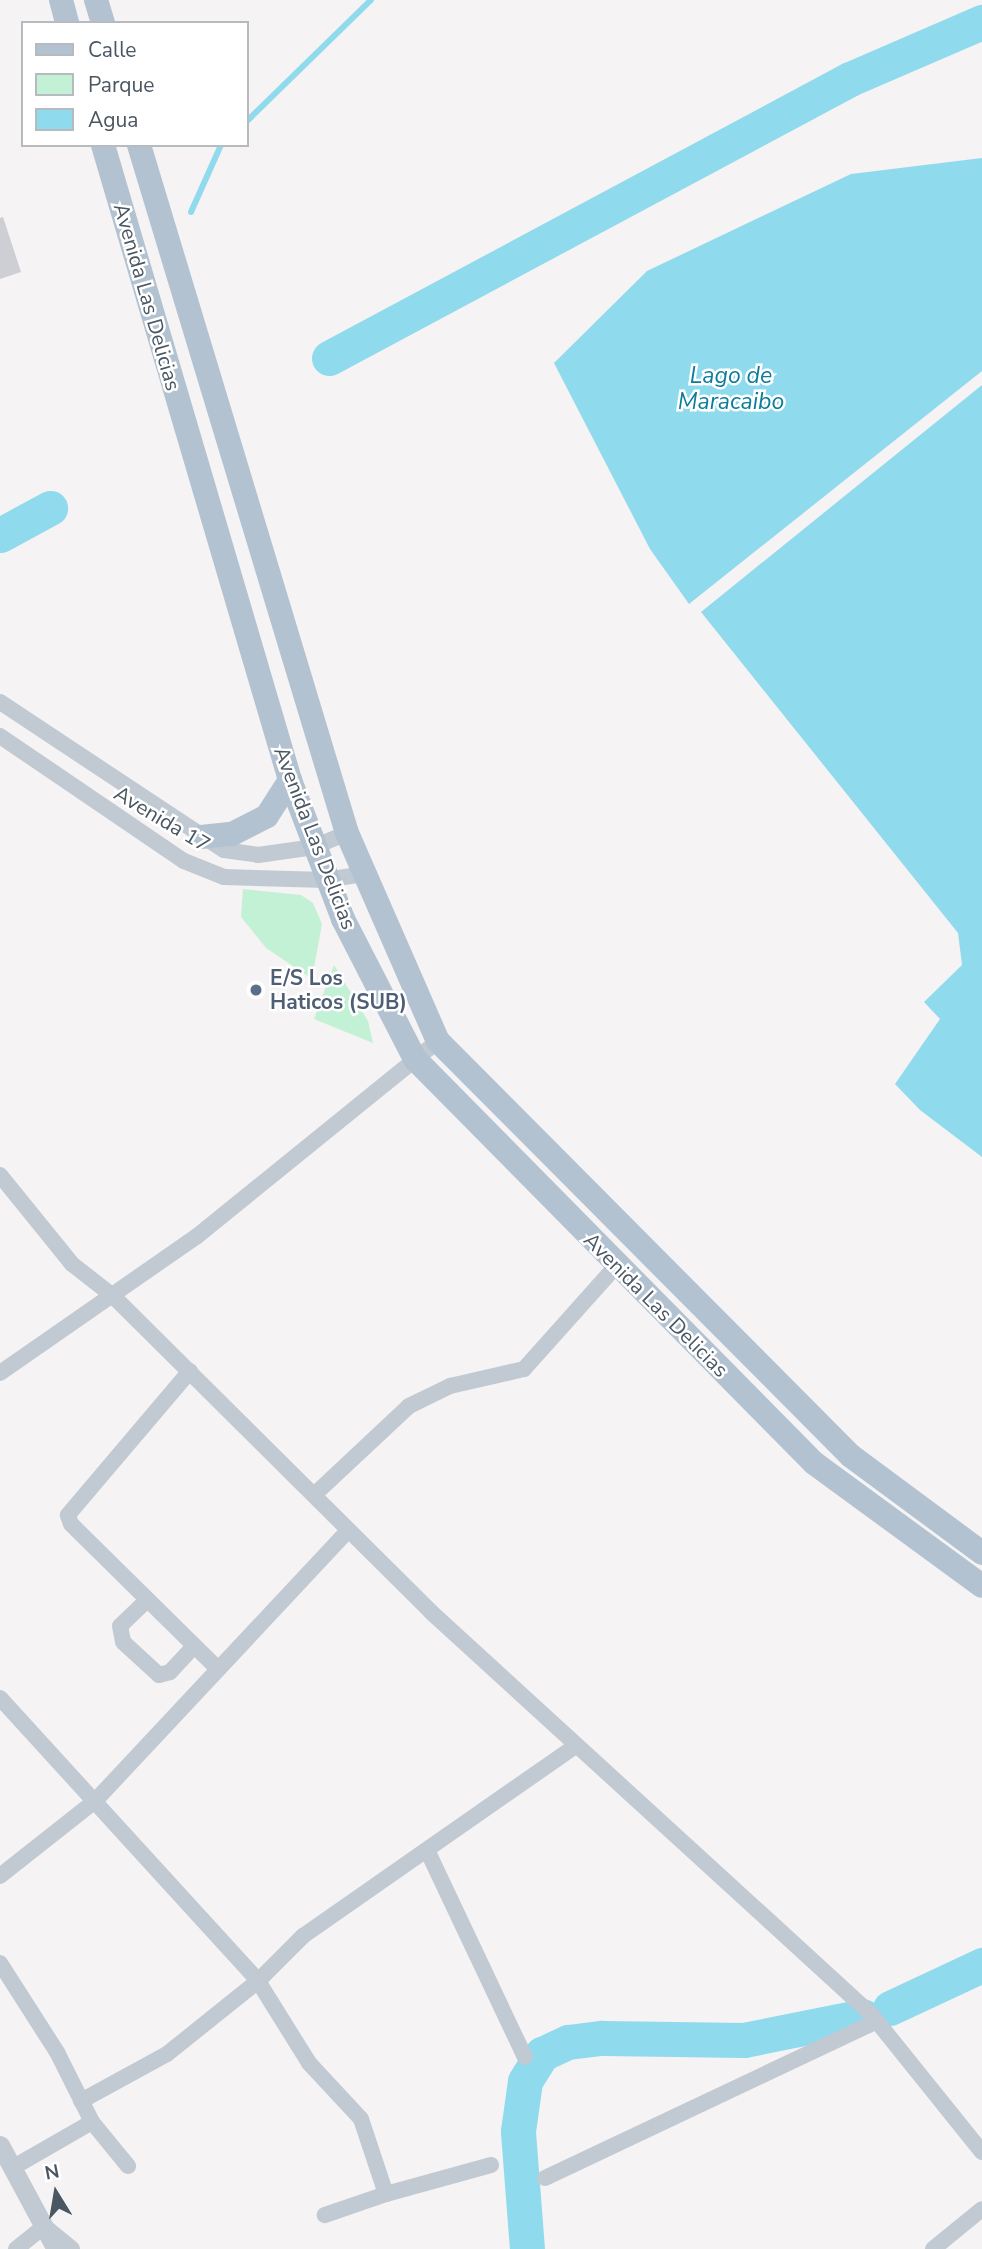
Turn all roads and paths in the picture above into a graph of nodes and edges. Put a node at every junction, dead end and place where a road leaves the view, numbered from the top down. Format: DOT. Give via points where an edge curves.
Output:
graph roads {
  1 [pos="61,0"];
  2 [pos="96,0"];
  3 [pos="66,21"];
  4 [pos="102,21"];
  5 [pos="104,147"];
  6 [pos="140,147"];
  7 [pos="0,702"];
  8 [pos="0,736"];
  9 [pos="290,780"];
  10 [pos="347,833"];
  11 [pos="201,837"];
  12 [pos="314,847"];
  13 [pos="365,874"];
  14 [pos="326,880"];
  15 [pos="438,1041"];
  16 [pos="415,1059"];
  17 [pos="0,1175"];
  18 [pos="617,1221"];
  19 [pos="593,1242"];
  20 [pos="616,1266"];
  21 [pos="113,1296"];
  22 [pos="190,1371"];
  23 [pos="0,1373"];
  24 [pos="314,1495"];
  25 [pos="349,1530"];
  26 [pos="982,1553"];
  27 [pos="982,1586"];
  28 [pos="146,1600"];
  29 [pos="194,1646"];
  30 [pos="216,1667"];
  31 [pos="0,1698"];
  32 [pos="574,1747"];
  33 [pos="95,1801"];
  34 [pos="427,1850"];
  35 [pos="0,1876"];
  36 [pos="0,1963"];
  37 [pos="258,1981"];
  38 [pos="877,2021"];
  39 [pos="525,2057"];
  40 [pos="81,2101"];
  41 [pos="92,2122"];
  42 [pos="0,2145"];
  43 [pos="982,2152"];
  44 [pos="491,2165"];
  45 [pos="128,2166"];
  46 [pos="12,2168"];
  47 [pos="545,2178"];
  48 [pos="386,2194"];
  49 [pos="982,2209"];
  50 [pos="325,2215"];
  51 [pos="44,2226"];
  52 [pos="16,2249"];
  53 [pos="56,2249"];
  54 [pos="72,2249"];
  55 [pos="933,2249"];
  1 -- 3 [label="main road"];
  2 -- 4 [label="main road"];
  5 -- 9 [label="main road, Avenida Las Delicias"];
  6 -- 10 [label="main road, Avenida Las Delicias"];
  7 -- 11 [label="street, Avenida 17"];
  8 -- 14 [label="street, Avenida 17" via="184,861 224,877"];
  9 -- 11 [label="main road" via="267,816 232,834"];
  9 -- 12 [label="main road, Avenida Las Delicias"];
  10 -- 12 [label="street, Avenida 17"];
  10 -- 13 [label="main road, Avenida Las Delicias"];
  11 -- 12 [label="street, Avenida 17" via="224,850 258,855"];
  12 -- 14 [label="main road, Avenida Las Delicias"];
  13 -- 14 [label="street, Avenida 17"];
  13 -- 15 [label="main road, Avenida Las Delicias"];
  14 -- 16 [label="main road, Avenida Las Delicias"];
  15 -- 16 [label="street"];
  15 -- 18 [label="main road, Avenida Las Delicias"];
  16 -- 19 [label="main road, Avenida Las Delicias"];
  16 -- 21 [label="street" via="196,1237"];
  17 -- 21 [label="street" via="72,1264"];
  18 -- 19 [label="main road"];
  18 -- 26 [label="main road, Avenida Las Delicias" via="851,1455"];
  19 -- 20 [label="main road, Avenida Las Delicias"];
  20 -- 24 [label="street" via="524,1369 450,1386 409,1406"];
  20 -- 27 [label="main road, Avenida Las Delicias" via="814,1463"];
  21 -- 22 [label="street"];
  21 -- 23 [label="street"];
  22 -- 24 [label="street"];
  22 -- 28 [label="street" via="68,1515 71,1524"];
  24 -- 25 [label="street"];
  25 -- 30 [label="street"];
  25 -- 32 [label="street"];
  28 -- 29 [label="street"];
  28 -- 29 [label="street" via="120,1626 123,1642 159,1675 170,1672"];
  29 -- 30 [label="street"];
  30 -- 33 [label="street"];
  31 -- 33 [label="street"];
  32 -- 34 [label="street"];
  32 -- 38 [label="street"];
  33 -- 35 [label="street"];
  33 -- 37 [label="street"];
  34 -- 37 [label="street" via="303,1936"];
  34 -- 39 [label="street"];
  36 -- 40 [label="street"];
  37 -- 40 [label="street" via="167,2054"];
  37 -- 48 [label="street" via="309,2063 361,2119"];
  38 -- 43 [label="street"];
  38 -- 47 [label="street"];
  40 -- 41 [label="street"];
  41 -- 45 [label="street"];
  41 -- 46 [label="street"];
  42 -- 46 [label="street"];
  44 -- 48 [label="street"];
  46 -- 51 [label="street"];
  48 -- 50 [label="street"];
  49 -- 55 [label="street"];
  51 -- 52 [label="street"];
  51 -- 53 [label="street"];
  51 -- 54 [label="street"];
}
